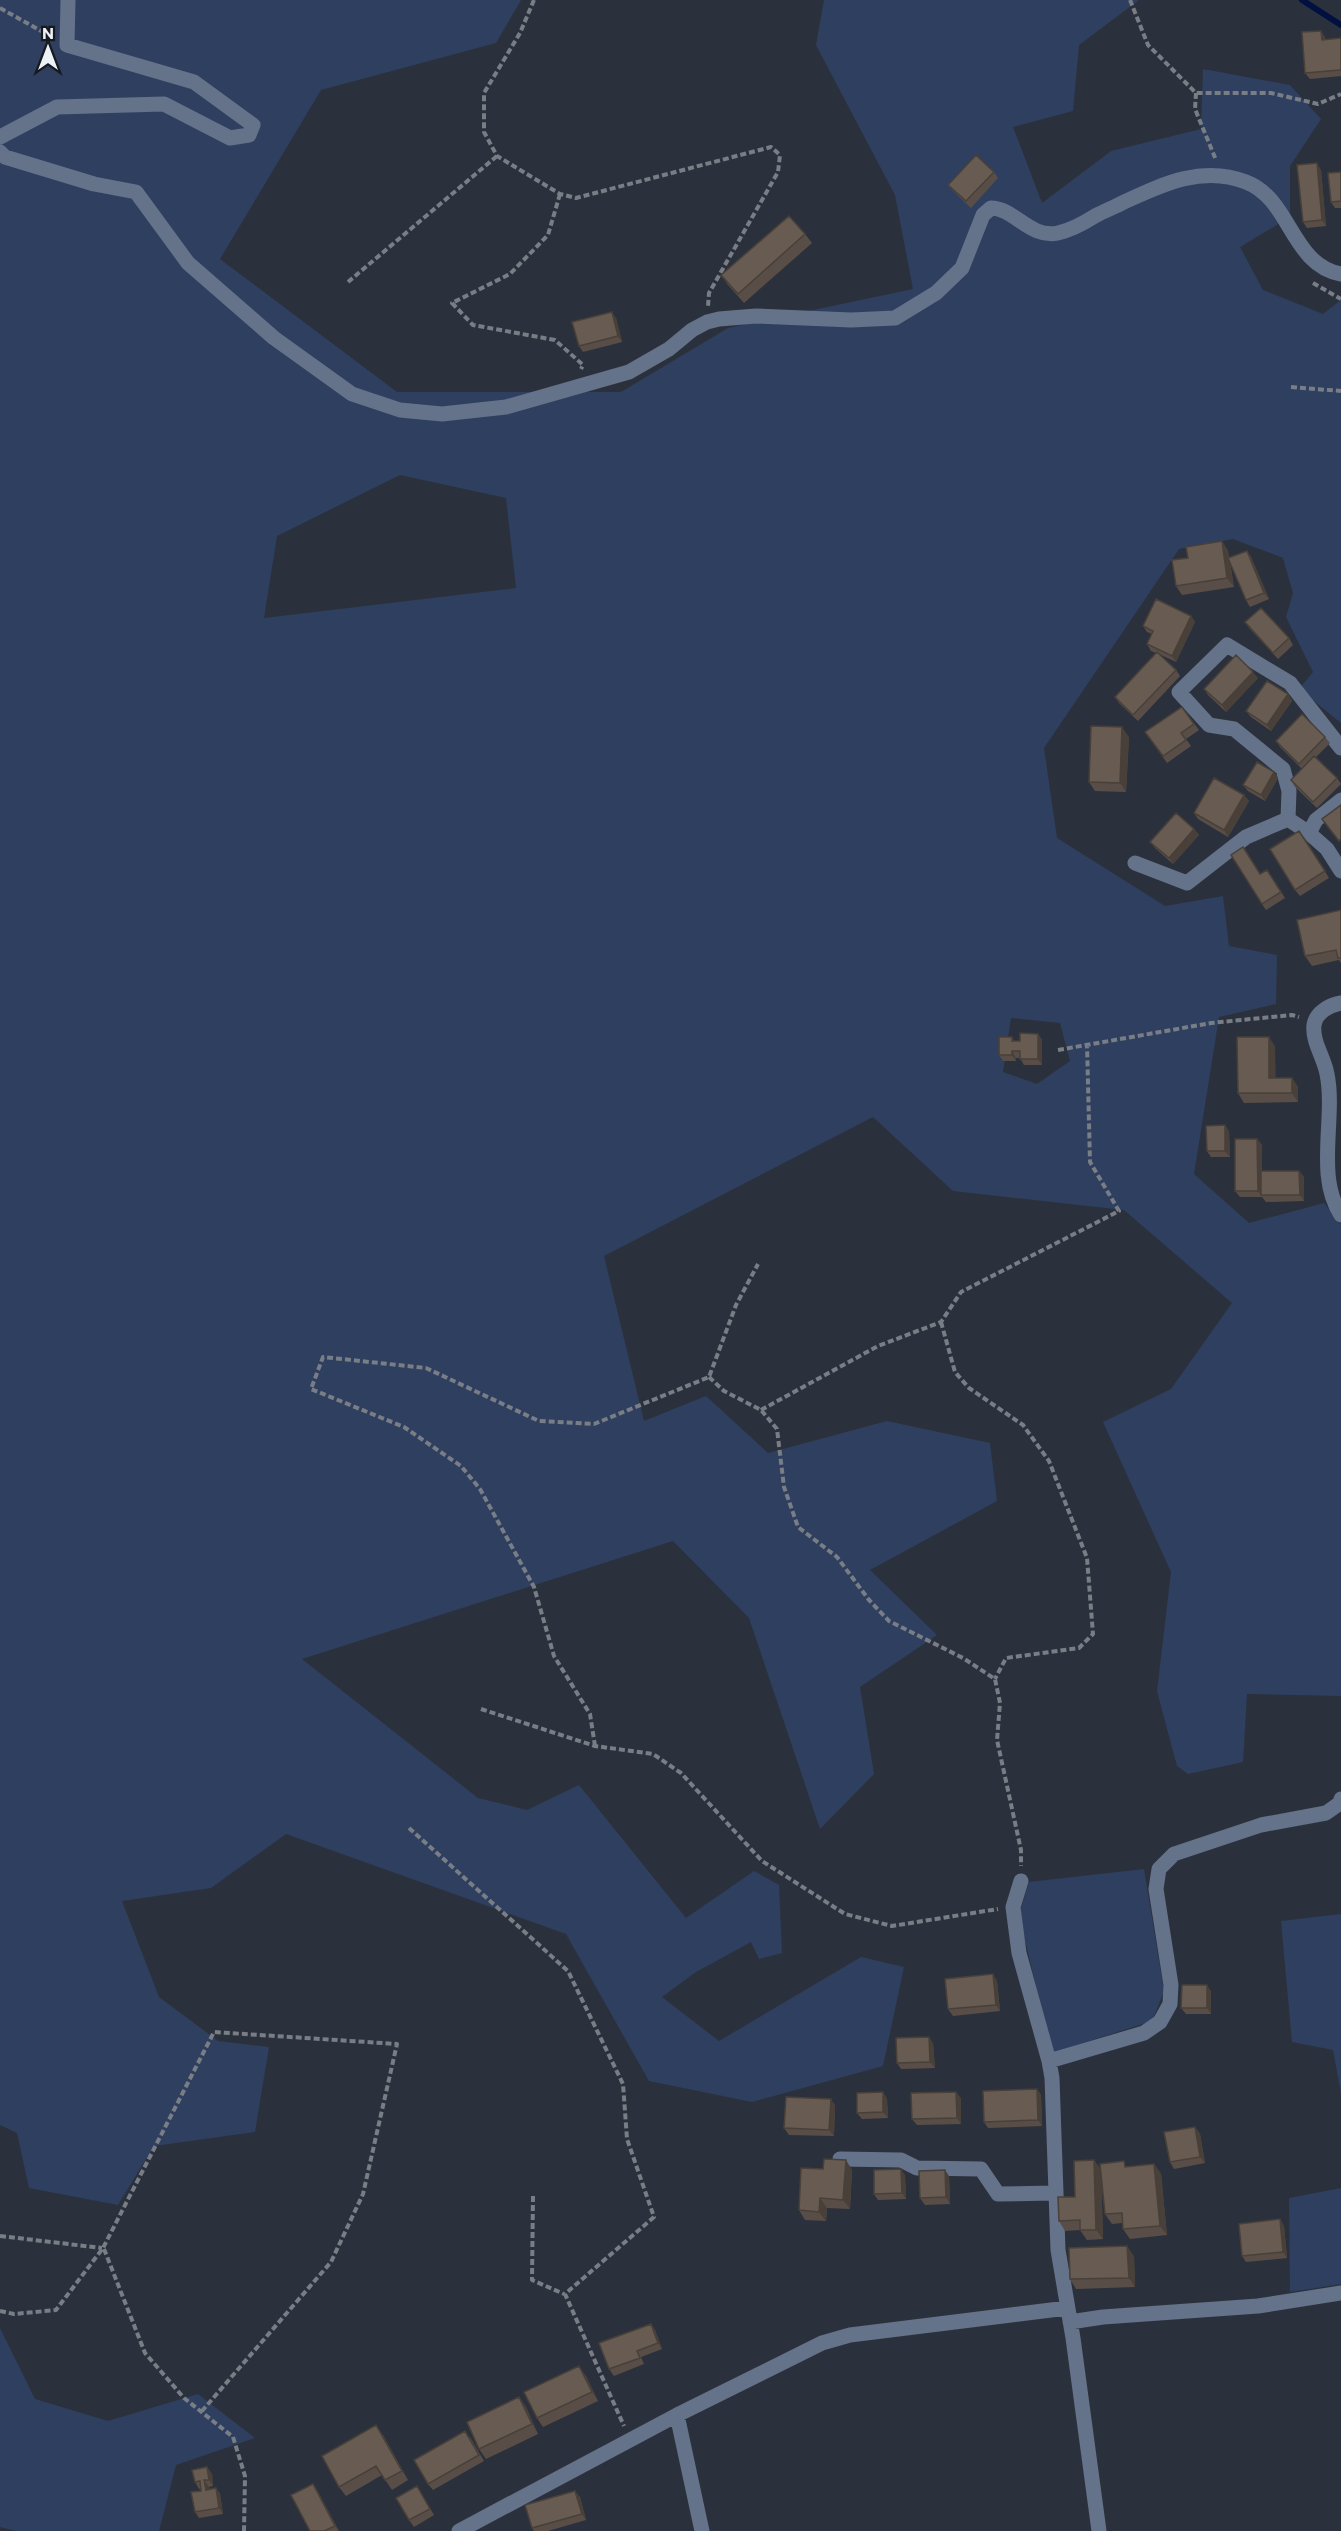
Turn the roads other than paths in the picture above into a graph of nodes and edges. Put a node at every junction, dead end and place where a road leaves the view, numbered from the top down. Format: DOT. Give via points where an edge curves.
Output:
graph roads {
  1 [pos="68,0"];
  2 [pos="0,136"];
  3 [pos="0,152"];
  4 [pos="1341,274"];
  5 [pos="1341,747"];
  6 [pos="1341,800"];
  7 [pos="1288,819"];
  8 [pos="1309,833"];
  9 [pos="1135,864"];
  10 [pos="1341,871"];
  11 [pos="1341,1003"];
  12 [pos="1341,1215"];
  13 [pos="1341,1799"];
  14 [pos="1021,1881"];
  15 [pos="1049,2061"];
  16 [pos="840,2159"];
  17 [pos="1054,2193"];
  18 [pos="1341,2293"];
  19 [pos="1068,2315"];
  20 [pos="677,2415"];
  21 [pos="459,2531"];
  22 [pos="702,2531"];
  23 [pos="1099,2531"];
  1 -- 2 [label="street" via="67,45 194,82 254,125 249,135 230,138 164,104 57,107"];
  3 -- 4 [label="street" via="5,157 94,184 136,192 188,263 274,338 352,394 400,410 442,414 506,407 629,372 707,322 756,316 895,318 936,293 962,268 983,216 991,208 998,208 1042,233 1057,233 1175,180 1222,175 1248,182 1267,193 1312,261 1329,272"];
  5 -- 7 [label="street" via="1290,683 1227,645 1179,692 1209,725 1234,729 1283,769 1290,791"];
  6 -- 8 [label="street" via="1316,820"];
  7 -- 8 [label="street"];
  7 -- 9 [label="street" via="1246,837 1187,883"];
  8 -- 10 [label="street"];
  11 -- 12 [label="street" via="1323,1009 1314,1022 1314,1037 1327,1074 1329,1192"];
  13 -- 15 [label="street" via="1326,1813 1262,1825 1174,1854 1159,1869 1156,1889 1171,1985 1170,2004 1160,2022 1144,2033"];
  14 -- 15 [label="street" via="1013,1907 1019,1953"];
  15 -- 17 [label="street"];
  16 -- 17 [label="street" via="900,2160 916,2168 981,2169 998,2193"];
  17 -- 19 [label="street"];
  18 -- 19 [label="street" via="1258,2306 1103,2317"];
  19 -- 20 [label="street" via="850,2335 822,2343"];
  19 -- 23 [label="street"];
  20 -- 21 [label="street"];
  20 -- 22 [label="street"];
}
